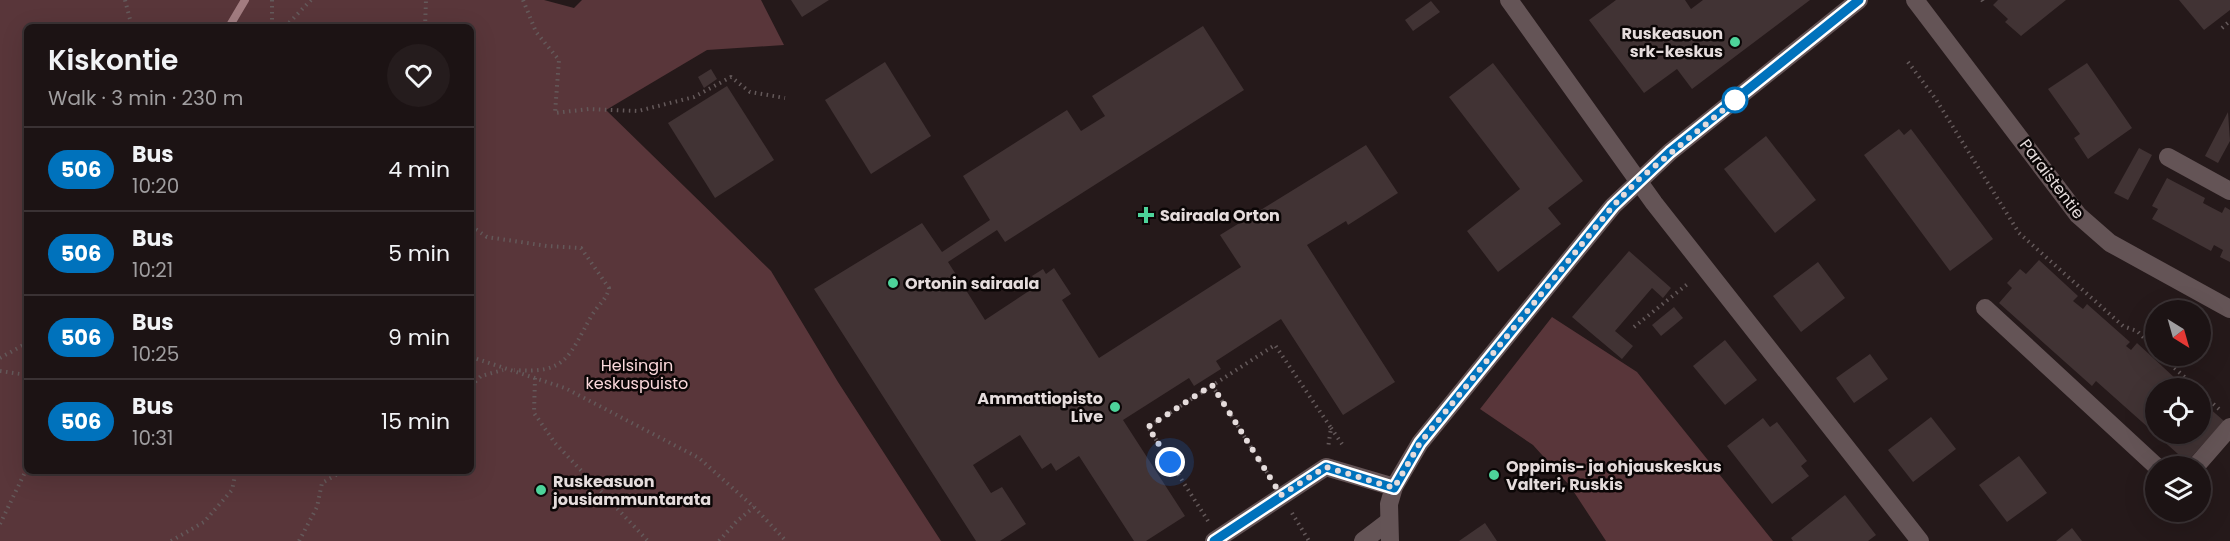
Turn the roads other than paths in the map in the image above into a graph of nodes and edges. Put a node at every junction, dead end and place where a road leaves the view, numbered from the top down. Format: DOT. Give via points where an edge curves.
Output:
graph roads {
  1 [pos="1509,0"];
  2 [pos="1859,0"];
  3 [pos="1915,0"];
  4 [pos="2168,156"];
  5 [pos="1638,180"];
  6 [pos="2230,191"];
  7 [pos="1985,308"];
  8 [pos="2230,309"];
  9 [pos="2226,420"];
  10 [pos="2145,456"];
  11 [pos="2203,456"];
  12 [pos="1394,488"];
  13 [pos="1388,522"];
  14 [pos="1217,539"];
  15 [pos="1363,541"];
  16 [pos="1390,541"];
  17 [pos="1920,541"];
  1 -- 5 [label="street"];
  2 -- 5 [label="street"];
  3 -- 8 [label="street, Paraistentie" via="2093,230"];
  4 -- 6 [label="street"];
  5 -- 12 [label="street" via="1420,443"];
  5 -- 17 [label="street"];
  7 -- 10 [label="street"];
  9 -- 11 [label="street"];
  12 -- 13 [label="street"];
  12 -- 14 [label="street" via="1326,467"];
  13 -- 15 [label="street"];
  13 -- 16 [label="street"];
}
